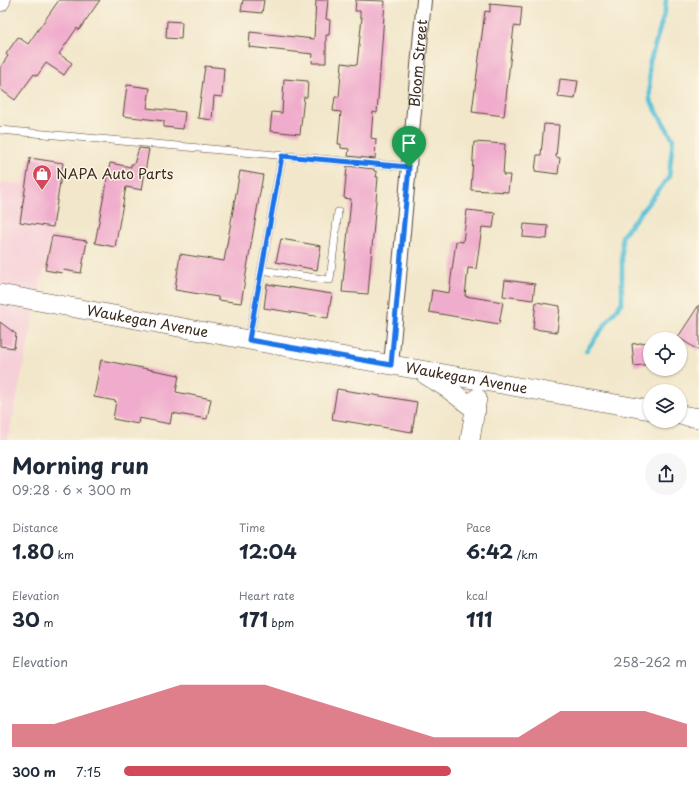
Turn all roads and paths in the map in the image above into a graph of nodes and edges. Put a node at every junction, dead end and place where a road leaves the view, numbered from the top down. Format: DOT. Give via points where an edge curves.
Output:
graph roads {
  1 [pos="424,0"];
  2 [pos="0,130"];
  3 [pos="282,156"];
  4 [pos="409,167"];
  5 [pos="338,212"];
  6 [pos="260,270"];
  7 [pos="0,294"];
  8 [pos="249,340"];
  9 [pos="391,365"];
  10 [pos="410,368"];
  11 [pos="478,380"];
  12 [pos="643,409"];
  13 [pos="476,410"];
  14 [pos="687,416"];
  15 [pos="699,418"];
  16 [pos="470,440"];
  1 -- 4 [label="street, Bloom Street"];
  2 -- 3 [label="lane"];
  3 -- 4 [label="lane"];
  3 -- 6 [label="lane"];
  4 -- 9 [label="street, Bloom Street"];
  5 -- 6 [label="lane" via="330,280"];
  6 -- 8 [label="lane"];
  7 -- 8 [label="main road, Waukegan Avenue"];
  8 -- 9 [label="main road, Waukegan Avenue"];
  9 -- 10 [label="main road, Waukegan Avenue"];
  10 -- 11 [label="main road, Waukegan Avenue"];
  10 -- 13 [label="main road" via="447,388"];
  11 -- 12 [label="main road, Waukegan Avenue"];
  11 -- 13 [label="main road"];
  13 -- 16 [label="main road"];
  14 -- 15 [label="main road"];
}
